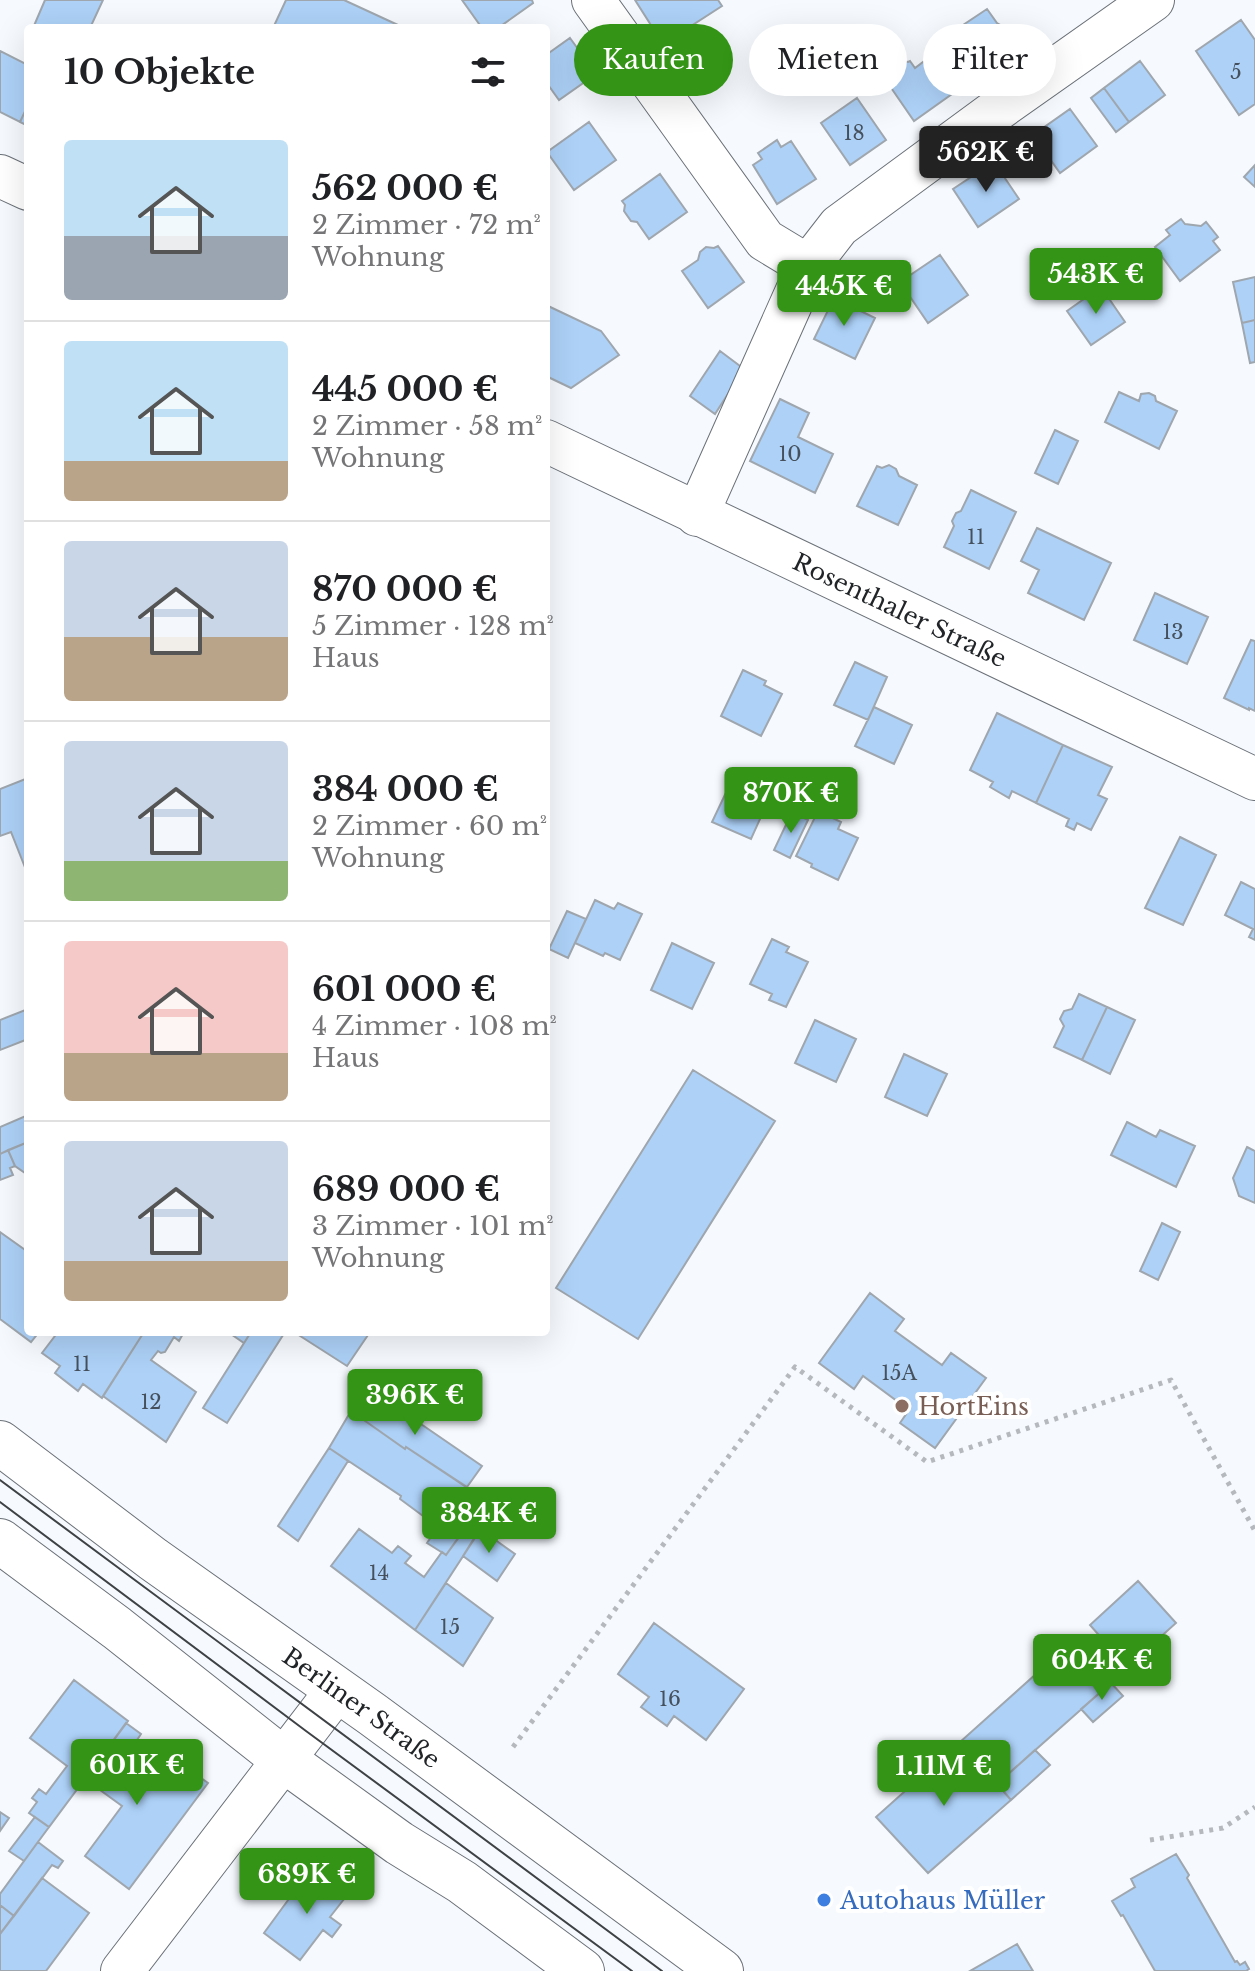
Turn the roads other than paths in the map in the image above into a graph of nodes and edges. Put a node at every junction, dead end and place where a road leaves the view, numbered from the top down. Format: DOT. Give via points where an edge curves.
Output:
graph roads {
  1 [pos="593,0"];
  2 [pos="1153,0"];
  3 [pos="0,176"];
  4 [pos="24,187"];
  5 [pos="808,266"];
  6 [pos="550,443"];
  7 [pos="697,515"];
  8 [pos="1255,779"];
  9 [pos="0,1443"];
  10 [pos="0,1541"];
  11 [pos="337,1690"];
  12 [pos="284,1760"];
  13 [pos="122,1971"];
  14 [pos="582,1971"];
  15 [pos="721,1971"];
  1 -- 5 [label="street" via="765,240"];
  2 -- 5 [label="street" via="839,226"];
  3 -- 4 [label="street"];
  5 -- 7 [label="street"];
  6 -- 7 [label="street, Rosenthaler Straße"];
  7 -- 8 [label="street, Rosenthaler Straße"];
  9 -- 11 [label="main road, Berliner Straße"];
  10 -- 12 [label="main road"];
  11 -- 12 [label="street"];
  11 -- 15 [label="main road, Berliner Straße"];
  12 -- 13 [label="street"];
  12 -- 14 [label="main road"];
}
